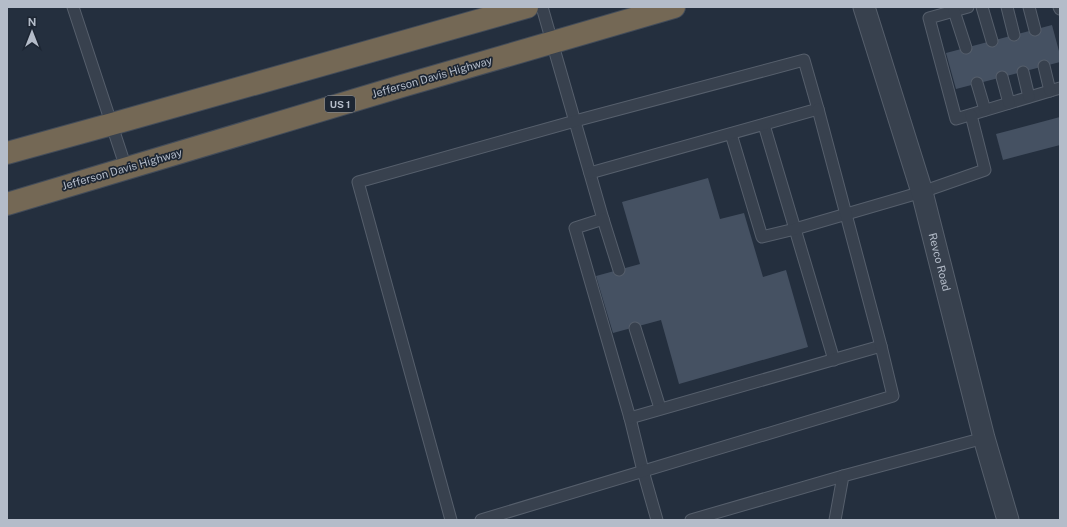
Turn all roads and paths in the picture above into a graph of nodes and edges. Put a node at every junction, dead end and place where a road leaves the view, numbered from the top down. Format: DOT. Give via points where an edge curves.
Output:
graph roads {
  1 [pos="73,7"];
  2 [pos="527,7"];
  3 [pos="542,7"];
  4 [pos="674,7"];
  5 [pos="864,7"];
  6 [pos="968,7"];
  7 [pos="982,7"];
  8 [pos="1007,7"];
  9 [pos="1029,7"];
  10 [pos="954,11"];
  11 [pos="1035,30"];
  12 [pos="1014,35"];
  13 [pos="992,41"];
  14 [pos="552,42"];
  15 [pos="966,48"];
  16 [pos="1044,66"];
  17 [pos="1023,72"];
  18 [pos="1002,77"];
  19 [pos="977,84"];
  20 [pos="1055,89"];
  21 [pos="1029,97"];
  22 [pos="1009,103"];
  23 [pos="818,109"];
  24 [pos="985,110"];
  25 [pos="971,115"];
  26 [pos="575,121"];
  27 [pos="112,124"];
  28 [pos="764,125"];
  29 [pos="731,134"];
  30 [pos="7,153"];
  31 [pos="126,168"];
  32 [pos="590,173"];
  33 [pos="922,192"];
  34 [pos="7,204"];
  35 [pos="846,213"];
  36 [pos="603,219"];
  37 [pos="795,229"];
  38 [pos="619,270"];
  39 [pos="635,328"];
  40 [pos="881,346"];
  41 [pos="834,360"];
  42 [pos="660,408"];
  43 [pos="630,418"];
  44 [pos="984,438"];
  45 [pos="643,471"];
  46 [pos="843,476"];
  47 [pos="451,520"];
  48 [pos="481,520"];
  49 [pos="657,520"];
  50 [pos="691,520"];
  51 [pos="835,520"];
  52 [pos="1008,520"];
  1 -- 27 [label="lane"];
  2 -- 27 [label="highway"];
  3 -- 14 [label="lane"];
  4 -- 14 [label="highway, Jefferson Davis Highway / US 1"];
  5 -- 33 [label="street, Revco Road"];
  6 -- 10 [label="lane"];
  7 -- 13 [label="lane"];
  8 -- 12 [label="lane"];
  9 -- 11 [label="lane"];
  10 -- 15 [label="lane"];
  10 -- 25 [label="lane" via="929,18 956,119"];
  14 -- 26 [label="lane"];
  14 -- 31 [label="highway, Jefferson Davis Highway / US 1"];
  16 -- 20 [label="lane"];
  17 -- 21 [label="lane"];
  18 -- 22 [label="lane"];
  19 -- 24 [label="lane"];
  20 -- 21 [label="lane"];
  21 -- 22 [label="lane"];
  22 -- 24 [label="lane"];
  23 -- 26 [label="lane" via="804,60"];
  23 -- 28 [label="lane"];
  23 -- 35 [label="lane"];
  24 -- 25 [label="lane"];
  25 -- 33 [label="lane" via="985,170"];
  26 -- 32 [label="lane"];
  26 -- 47 [label="lane" via="358,182"];
  27 -- 30 [label="highway"];
  27 -- 31 [label="lane"];
  28 -- 29 [label="lane"];
  28 -- 37 [label="lane"];
  29 -- 32 [label="lane"];
  29 -- 37 [label="lane" via="762,237"];
  31 -- 34 [label="highway, Jefferson Davis Highway / US 1"];
  32 -- 36 [label="lane"];
  33 -- 35 [label="lane"];
  33 -- 44 [label="street, Revco Road"];
  35 -- 37 [label="lane"];
  35 -- 40 [label="lane"];
  36 -- 38 [label="lane"];
  36 -- 43 [label="lane" via="575,228"];
  37 -- 41 [label="lane"];
  39 -- 42 [label="lane"];
  40 -- 41 [label="lane"];
  40 -- 45 [label="lane" via="893,396"];
  41 -- 42 [label="lane"];
  42 -- 43 [label="lane"];
  43 -- 45 [label="lane"];
  44 -- 46 [label="lane"];
  44 -- 52 [label="street, Revco Road"];
  45 -- 48 [label="lane"];
  45 -- 49 [label="lane"];
  46 -- 50 [label="lane"];
  46 -- 51 [label="lane"];
}
